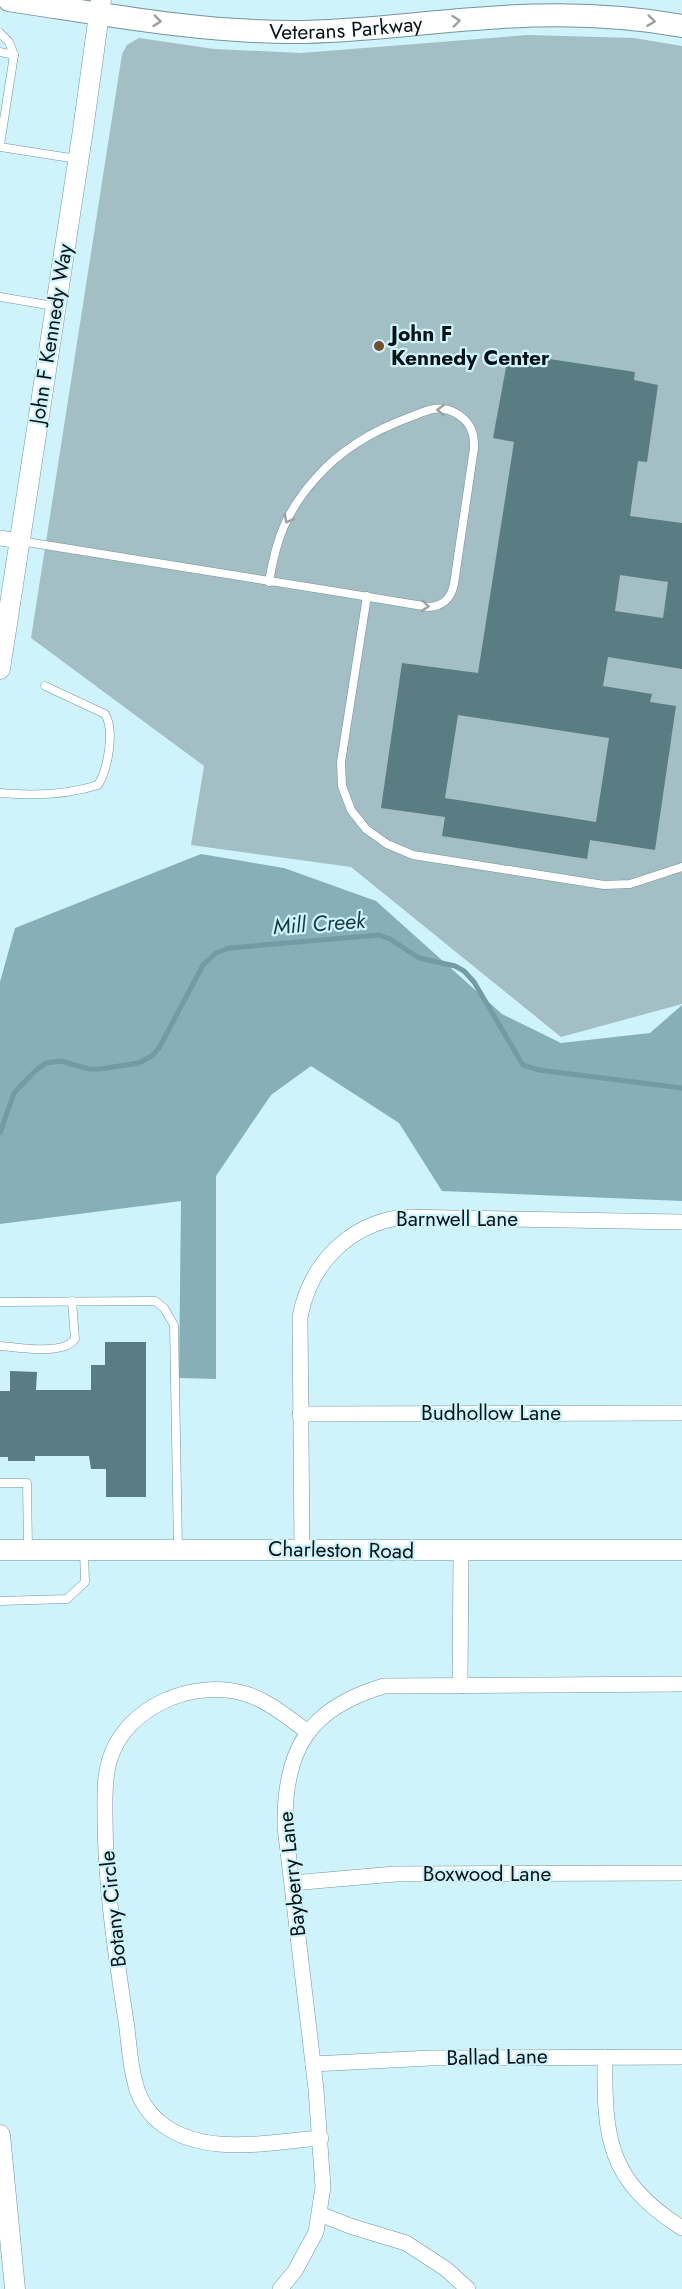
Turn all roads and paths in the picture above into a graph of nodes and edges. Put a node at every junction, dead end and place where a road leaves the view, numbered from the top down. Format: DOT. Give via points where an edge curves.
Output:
graph roads {
  1 [pos="9,0"];
  2 [pos="100,7"];
  3 [pos="682,26"];
  4 [pos="0,33"];
  5 [pos="0,52"];
  6 [pos="14,55"];
  7 [pos="0,146"];
  8 [pos="79,159"];
  9 [pos="0,297"];
  10 [pos="55,306"];
  11 [pos="9,539"];
  12 [pos="268,582"];
  13 [pos="367,596"];
  14 [pos="0,669"];
  15 [pos="45,686"];
  16 [pos="0,793"];
  17 [pos="682,867"];
  18 [pos="682,1222"];
  19 [pos="72,1301"];
  20 [pos="0,1302"];
  21 [pos="0,1346"];
  22 [pos="682,1413"];
  23 [pos="300,1414"];
  24 [pos="0,1483"];
  25 [pos="302,1549"];
  26 [pos="0,1550"];
  27 [pos="28,1550"];
  28 [pos="84,1550"];
  29 [pos="178,1550"];
  30 [pos="682,1550"];
  31 [pos="461,1552"];
  32 [pos="0,1601"];
  33 [pos="682,1684"];
  34 [pos="460,1686"];
  35 [pos="308,1732"];
  36 [pos="682,1873"];
  37 [pos="292,1883"];
  38 [pos="605,2057"];
  39 [pos="682,2057"];
  40 [pos="313,2064"];
  41 [pos="0,2135"];
  42 [pos="321,2138"];
  43 [pos="320,2214"];
  44 [pos="682,2228"];
  45 [pos="15,2289"];
  46 [pos="280,2289"];
  47 [pos="468,2289"];
  1 -- 2 [label="main road, Veterans Parkway"];
  2 -- 3 [label="main road, Veterans Parkway, one-way" via="198,26 291,32 551,15"];
  2 -- 8 [label="street, John F Kennedy Way"];
  4 -- 6 [label="lane"];
  5 -- 6 [label="lane"];
  6 -- 7 [label="lane"];
  7 -- 8 [label="lane"];
  8 -- 10 [label="street, John F Kennedy Way"];
  9 -- 10 [label="lane"];
  10 -- 11 [label="street, John F Kennedy Way"];
  11 -- 12 [label="lane"];
  11 -- 14 [label="street, John F Kennedy Way"];
  12 -- 13 [label="lane"];
  13 -- 12 [label="lane, one-way" via="429,607 444,603 452,591 474,439 468,423 452,410 430,410 396,422 330,463 285,522"];
  13 -- 17 [label="lane" via="340,774 351,810 366,829 413,855 604,885 630,884"];
  15 -- 16 [label="lane" via="105,714 110,721 104,776 98,785 82,790 30,795"];
  18 -- 23 [label="street, Barnwell Lane" via="417,1216 387,1219 357,1231 326,1258 307,1291 300,1317"];
  19 -- 20 [label="lane"];
  19 -- 21 [label="lane" via="75,1340 71,1344 60,1349"];
  19 -- 29 [label="lane" via="155,1301 174,1324"];
  22 -- 23 [label="street, Budhollow Lane"];
  23 -- 25 [label="street, Barnwell Lane"];
  24 -- 27 [label="lane" via="27,1483"];
  25 -- 29 [label="street, Charleston Road"];
  25 -- 31 [label="street, Charleston Road"];
  26 -- 27 [label="street, Charleston Road"];
  27 -- 28 [label="street, Charleston Road"];
  28 -- 29 [label="street, Charleston Road"];
  28 -- 32 [label="lane" via="85,1582 67,1599"];
  30 -- 31 [label="street, Charleston Road"];
  31 -- 34 [label="street"];
  33 -- 34 [label="street, Bayberry Lane"];
  34 -- 35 [label="street, Bayberry Lane" via="384,1686 362,1692 332,1709"];
  35 -- 37 [label="street, Bayberry Lane" via="295,1751 285,1800"];
  35 -- 42 [label="street, Botany Circle" via="246,1694 207,1690 167,1699 139,1717 117,1742 105,1783 105,1828 131,2061 143,2104 173,2132 212,2143"];
  36 -- 37 [label="street, Boxwood Lane" via="395,1874"];
  37 -- 40 [label="street, Bayberry Lane"];
  38 -- 39 [label="street, Ballad Lane"];
  38 -- 40 [label="street, Ballad Lane" via="430,2058"];
  38 -- 44 [label="street" via="606,2121 617,2163 644,2200"];
  40 -- 42 [label="street, Bayberry Lane"];
  41 -- 45 [label="street"];
  42 -- 43 [label="street, Bayberry Lane"];
  43 -- 46 [label="street, Bayberry Lane" via="307,2252"];
  43 -- 47 [label="street" via="406,2243 446,2268"];
}
